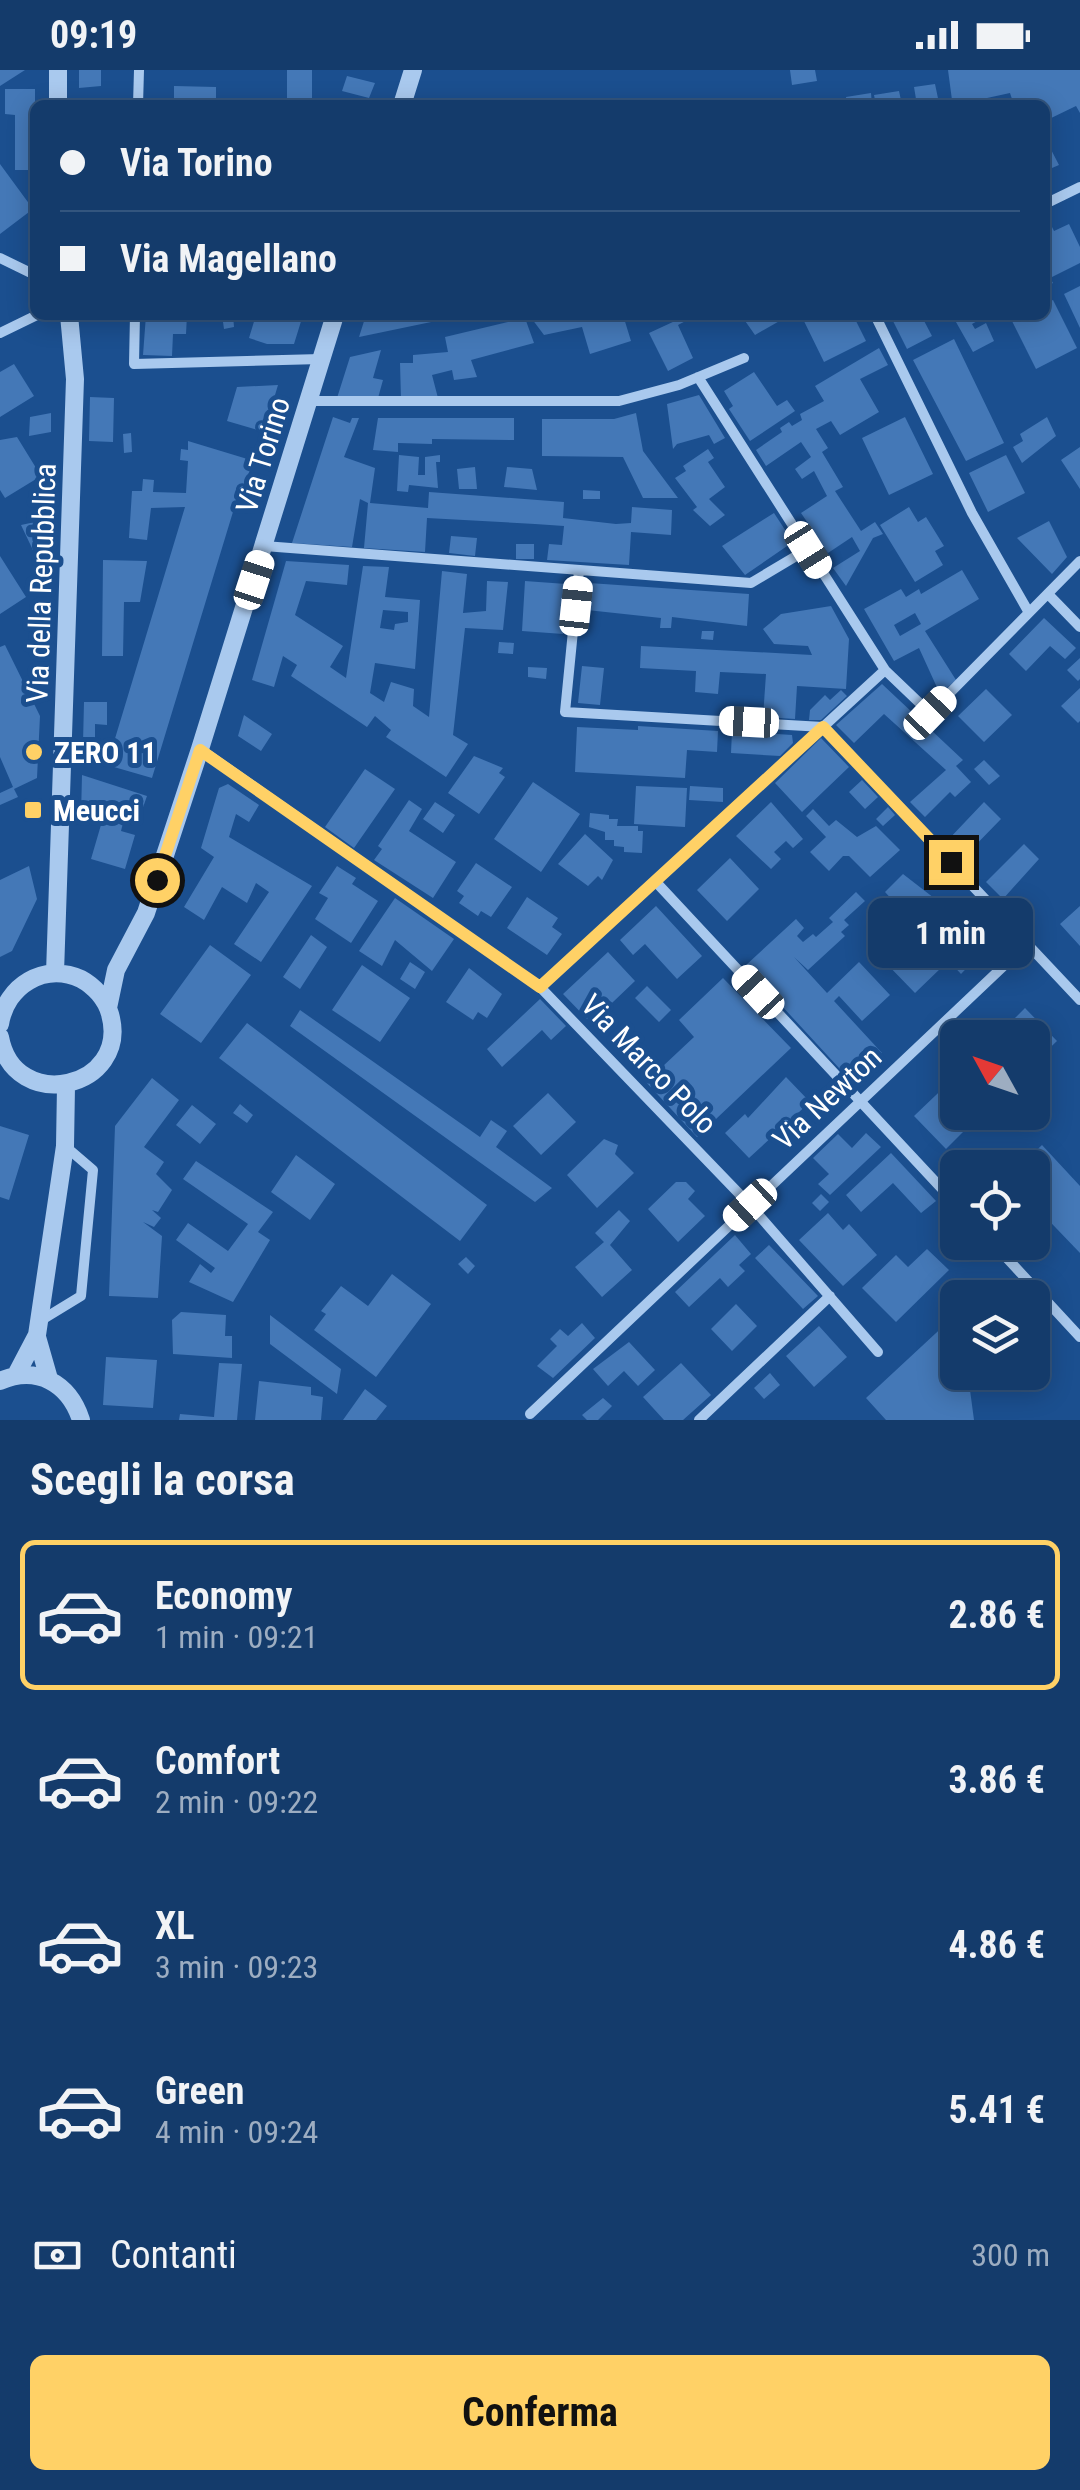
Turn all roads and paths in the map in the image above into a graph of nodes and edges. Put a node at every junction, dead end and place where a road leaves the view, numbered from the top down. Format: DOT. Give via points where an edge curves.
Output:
graph roads {
  1 [pos="58,70"];
  2 [pos="139,70"];
  3 [pos="413,70"];
  4 [pos="58,100"];
  5 [pos="138,100"];
  6 [pos="404,100"];
  7 [pos="1080,187"];
  8 [pos="1050,202"];
  9 [pos="0,258"];
  10 [pos="30,273"];
  11 [pos="30,318"];
  12 [pos="69,320"];
  13 [pos="135,320"];
  14 [pos="333,320"];
  15 [pos="877,320"];
  16 [pos="0,333"];
  17 [pos="744,358"];
  18 [pos="321,359"];
  19 [pos="698,377"];
  20 [pos="308,402"];
  21 [pos="264,546"];
  22 [pos="808,550"];
  23 [pos="1080,561"];
  24 [pos="580,570"];
  25 [pos="1048,594"];
  26 [pos="1028,612"];
  27 [pos="1080,627"];
  28 [pos="885,670"];
  29 [pos="823,727"];
  30 [pos="200,750"];
  31 [pos="655,881"];
  32 [pos="1028,943"];
  33 [pos="54,974"];
  34 [pos="540,987"];
  35 [pos="1080,1000"];
  36 [pos="3,1001"];
  37 [pos="108,1008"];
  38 [pos="0,1024"];
  39 [pos="0,1040"];
  40 [pos="66,1086"];
  41 [pos="860,1102"];
  42 [pos="65,1146"];
  43 [pos="940,1187"];
  44 [pos="750,1205"];
  45 [pos="1009,1260"];
  46 [pos="830,1296"];
  47 [pos="38,1329"];
  48 [pos="1080,1337"];
  49 [pos="878,1352"];
  50 [pos="8,1378"];
  51 [pos="49,1379"];
  52 [pos="530,1414"];
  53 [pos="81,1420"];
  54 [pos="700,1420"];
  1 -- 4 [label="street"];
  2 -- 5 [label="street"];
  3 -- 6 [label="street"];
  7 -- 8 [label="street"];
  9 -- 10 [label="street"];
  11 -- 16 [label="street"];
  12 -- 33 [label="street, Via della Repubblica" via="75,380"];
  13 -- 18 [label="street" via="134,364"];
  14 -- 18 [label="street, Via Torino"];
  15 -- 26 [label="street"];
  17 -- 19 [label="street"];
  18 -- 20 [label="street, Via Torino"];
  19 -- 20 [label="street" via="618,401"];
  19 -- 22 [label="street"];
  20 -- 21 [label="street, Via Torino"];
  21 -- 24 [label="street"];
  21 -- 30 [label="street, Via Torino"];
  22 -- 24 [label="street" via="751,583"];
  22 -- 28 [label="street"];
  23 -- 25 [label="street"];
  24 -- 29 [label="street" via="565,712"];
  25 -- 26 [label="street"];
  25 -- 27 [label="street"];
  26 -- 28 [label="street" via="930,713"];
  28 -- 29 [label="street"];
  29 -- 31 [label="street"];
  29 -- 32 [label="street"];
  30 -- 34 [label="street, Via Marco Polo"];
  30 -- 37 [label="street, Via Torino" via="146,914 116,970"];
  31 -- 34 [label="street"];
  31 -- 41 [label="street"];
  32 -- 35 [label="street"];
  32 -- 41 [label="street, Via Newton"];
  33 -- 36 [label="street" via="26,982"];
  33 -- 37 [label="street" via="85,981"];
  34 -- 44 [label="street, Via Marco Polo"];
  36 -- 38 [label="street"];
  37 -- 40 [label="street, Via Torino" via="106,1056 89,1076"];
  39 -- 40 [label="street" via="24,1077"];
  40 -- 42 [label="street"];
  41 -- 43 [label="street"];
  41 -- 44 [label="street, Via Newton"];
  42 -- 47 [label="street"];
  42 -- 47 [label="street" via="94,1170 81,1296"];
  44 -- 46 [label="street, Via Marco Polo"];
  44 -- 52 [label="street, Via Newton"];
  45 -- 48 [label="street"];
  46 -- 49 [label="street, Via Marco Polo"];
  46 -- 54 [label="street"];
  47 -- 50 [label="street"];
  47 -- 51 [label="street"];
  50 -- 51 [label="street"];
  51 -- 53 [label="street" via="64,1389"];
}
